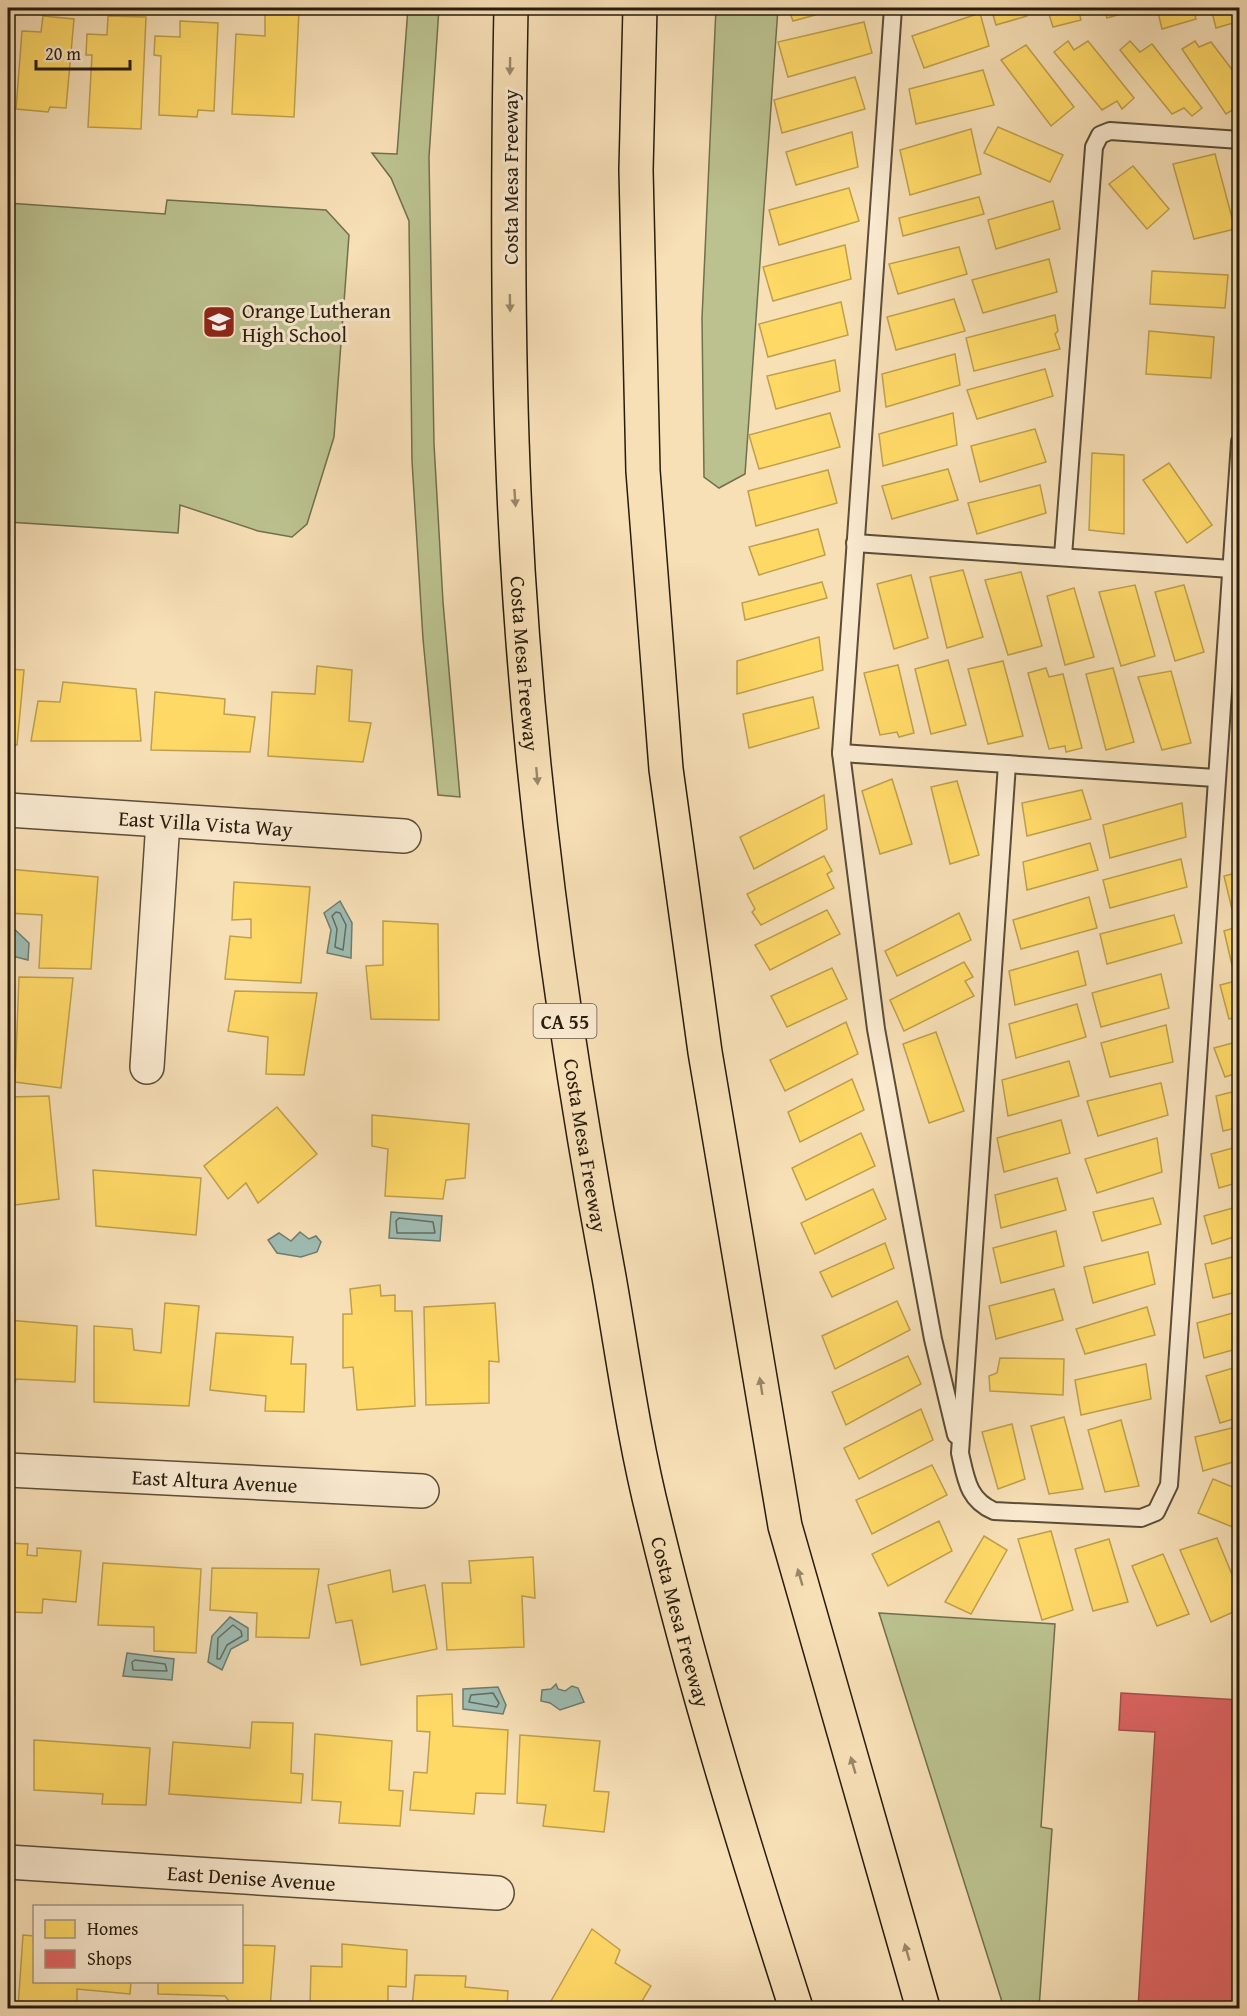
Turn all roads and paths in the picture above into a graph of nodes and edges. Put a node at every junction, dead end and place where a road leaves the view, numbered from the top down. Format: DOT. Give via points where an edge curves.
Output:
graph roads {
  1 [pos="511,8"];
  2 [pos="640,8"];
  3 [pos="892,8"];
  4 [pos="1239,140"];
  5 [pos="1239,442"];
  6 [pos="855,543"];
  7 [pos="1063,556"];
  8 [pos="1231,569"];
  9 [pos="841,753"];
  10 [pos="1007,764"];
  11 [pos="1215,778"];
  12 [pos="8,810"];
  13 [pos="163,821"];
  14 [pos="404,836"];
  15 [pos="147,1067"];
  16 [pos="960,1453"];
  17 [pos="8,1470"];
  18 [pos="422,1491"];
  19 [pos="8,1862"];
  20 [pos="497,1893"];
  21 [pos="796,2008"];
  22 [pos="923,2008"];
  1 -- 21 [label="highway, Costa Mesa Freeway / CA 55, one-way" via="508,156 513,468 526,666 555,950 585,1150 652,1513 720,1771"];
  22 -- 2 [label="highway, one-way" via="785,1526 705,1052 666,769 643,471 636,170"];
  3 -- 6 [label="lane"];
  4 -- 7 [label="lane" via="1110,131 1100,135 1094,147"];
  5 -- 8 [label="lane"];
  6 -- 7 [label="lane"];
  6 -- 9 [label="lane"];
  7 -- 8 [label="lane"];
  8 -- 11 [label="lane"];
  9 -- 10 [label="lane"];
  9 -- 16 [label="lane" via="876,1029 933,1339"];
  10 -- 11 [label="lane"];
  10 -- 16 [label="lane"];
  11 -- 16 [label="lane" via="1170,1473 1164,1501 1155,1512 1141,1518 994,1511 981,1506 971,1495"];
  12 -- 13 [label="street, East Villa Vista Way"];
  13 -- 14 [label="street, East Villa Vista Way"];
  13 -- 15 [label="street"];
  17 -- 18 [label="street, East Altura Avenue"];
  19 -- 20 [label="street, East Denise Avenue"];
}
